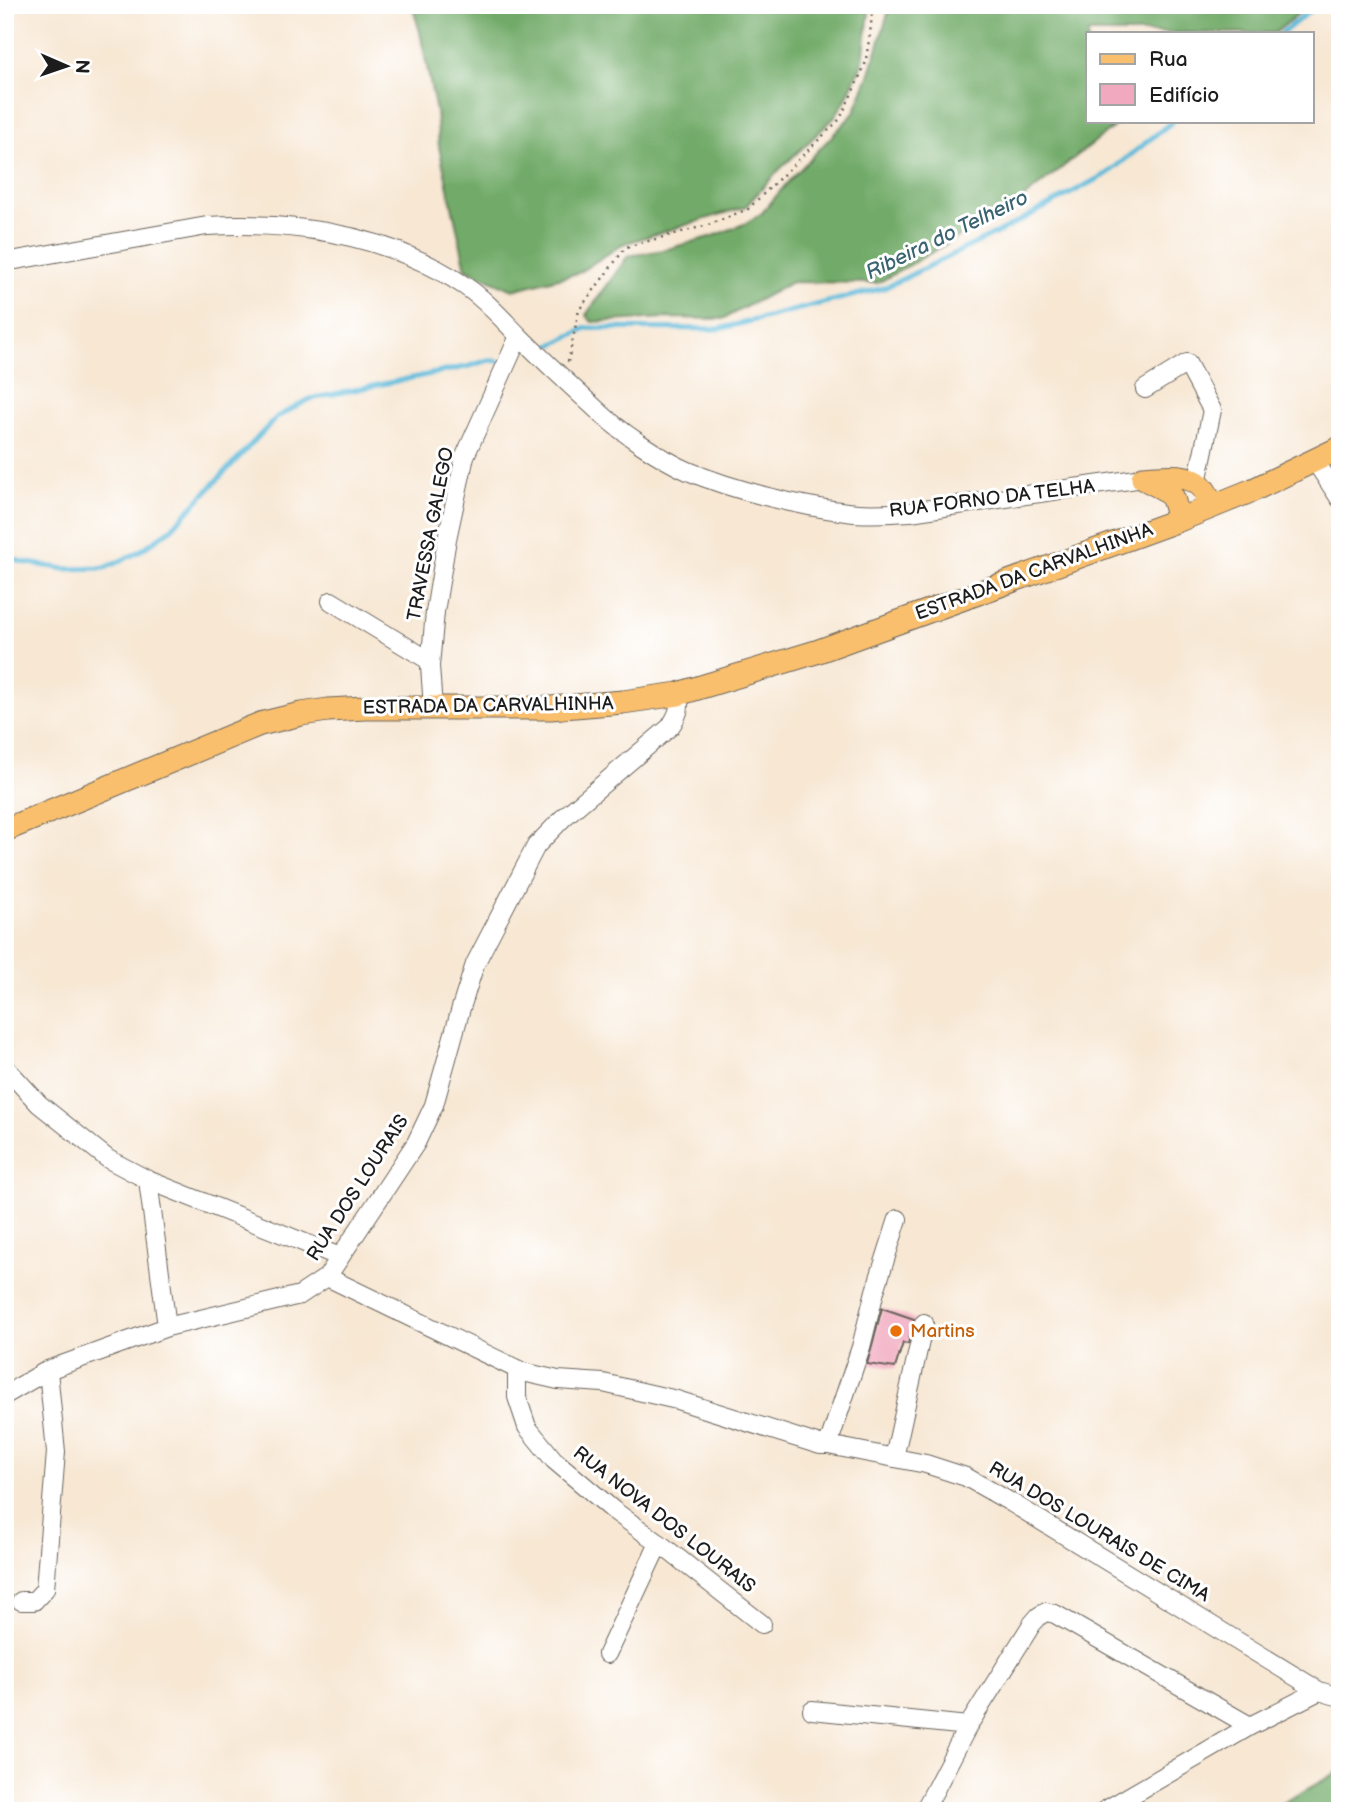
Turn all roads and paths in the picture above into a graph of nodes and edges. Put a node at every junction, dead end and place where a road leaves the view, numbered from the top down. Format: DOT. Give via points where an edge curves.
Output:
graph roads {
  1 [pos="873,5"];
  2 [pos="5,262"];
  3 [pos="519,336"];
  4 [pos="565,380"];
  5 [pos="1145,389"];
  6 [pos="1340,448"];
  7 [pos="1315,461"];
  8 [pos="1143,478"];
  9 [pos="1194,481"];
  10 [pos="1340,499"];
  11 [pos="1213,506"];
  12 [pos="1176,509"];
  13 [pos="331,601"];
  14 [pos="430,661"];
  15 [pos="678,694"];
  16 [pos="433,708"];
  17 [pos="5,830"];
  18 [pos="5,1067"];
  19 [pos="148,1180"];
  20 [pos="898,1219"];
  21 [pos="340,1257"];
  22 [pos="327,1277"];
  23 [pos="924,1323"];
  24 [pos="167,1327"];
  25 [pos="517,1369"];
  26 [pos="48,1370"];
  27 [pos="5,1395"];
  28 [pos="828,1445"];
  29 [pos="894,1458"];
  30 [pos="659,1543"];
  31 [pos="20,1601"];
  32 [pos="762,1625"];
  33 [pos="607,1654"];
  34 [pos="1319,1691"];
  35 [pos="1340,1696"];
  36 [pos="812,1710"];
  37 [pos="968,1726"];
  38 [pos="1250,1726"];
  39 [pos="924,1811"];
  40 [pos="1104,1811"];
  1 -- 4 [label="path" via="864,65 840,119 748,209 626,247 579,310"];
  2 -- 3 [label="street, RUA FORNO DA TELHA" via="207,226 330,233 372,242 455,280 481,298"];
  3 -- 4 [label="street, RUA FORNO DA TELHA"];
  3 -- 14 [label="street, TRAVESSA GALEGO" via="465,456 447,538"];
  4 -- 8 [label="street, RUA FORNO DA TELHA" via="625,432 687,470 769,496 848,513 910,512"];
  5 -- 9 [label="street" via="1187,363 1212,410"];
  6 -- 7 [label="main road, ESTRADA DA CARVALHINHA"];
  7 -- 10 [label="street"];
  7 -- 11 [label="main road, ESTRADA DA CARVALHINHA"];
  8 -- 9 [label="main road, RUA FORNO DA TELHA"];
  8 -- 12 [label="main road" via="1164,489"];
  9 -- 11 [label="main road"];
  9 -- 12 [label="main road" via="1176,487"];
  11 -- 12 [label="main road, ESTRADA DA CARVALHINHA"];
  12 -- 15 [label="main road, ESTRADA DA CARVALHINHA" via="816,652"];
  13 -- 14 [label="street"];
  14 -- 16 [label="street, TRAVESSA GALEGO"];
  15 -- 16 [label="main road, ESTRADA DA CARVALHINHA" via="551,708"];
  15 -- 21 [label="street, RUA DOS LOURAIS" via="680,707 670,727 536,846 475,964 434,1105 416,1143"];
  16 -- 17 [label="main road, ESTRADA DA CARVALHINHA" via="328,710 260,724"];
  18 -- 19 [label="street" via="39,1104 108,1159"];
  19 -- 21 [label="street"];
  19 -- 24 [label="street"];
  20 -- 28 [label="street"];
  21 -- 22 [label="street, RUA DOS LOURAIS"];
  22 -- 24 [label="street, RUA DOS LOURAIS" via="300,1295"];
  22 -- 25 [label="street, RUA DOS LOURAIS DE CIMA"];
  23 -- 29 [label="street"];
  24 -- 26 [label="street, RUA DOS LOURAIS"];
  25 -- 28 [label="street, RUA DOS LOURAIS DE CIMA" via="677,1400"];
  25 -- 30 [label="street, RUA NOVA DOS LOURAIS" via="517,1397 527,1427 554,1460"];
  26 -- 27 [label="street, RUA DOS LOURAIS"];
  26 -- 31 [label="street" via="56,1451 44,1589 34,1601"];
  28 -- 29 [label="street, RUA DOS LOURAIS DE CIMA"];
  29 -- 34 [label="street, RUA DOS LOURAIS DE CIMA" via="966,1477"];
  30 -- 32 [label="street, RUA NOVA DOS LOURAIS"];
  30 -- 33 [label="street"];
  34 -- 35 [label="street, RUA DOS LOURAIS DE CIMA"];
  34 -- 38 [label="street"];
  36 -- 37 [label="street"];
  37 -- 38 [label="street" via="1032,1624 1046,1612"];
  37 -- 39 [label="street"];
  38 -- 40 [label="street"];
}
